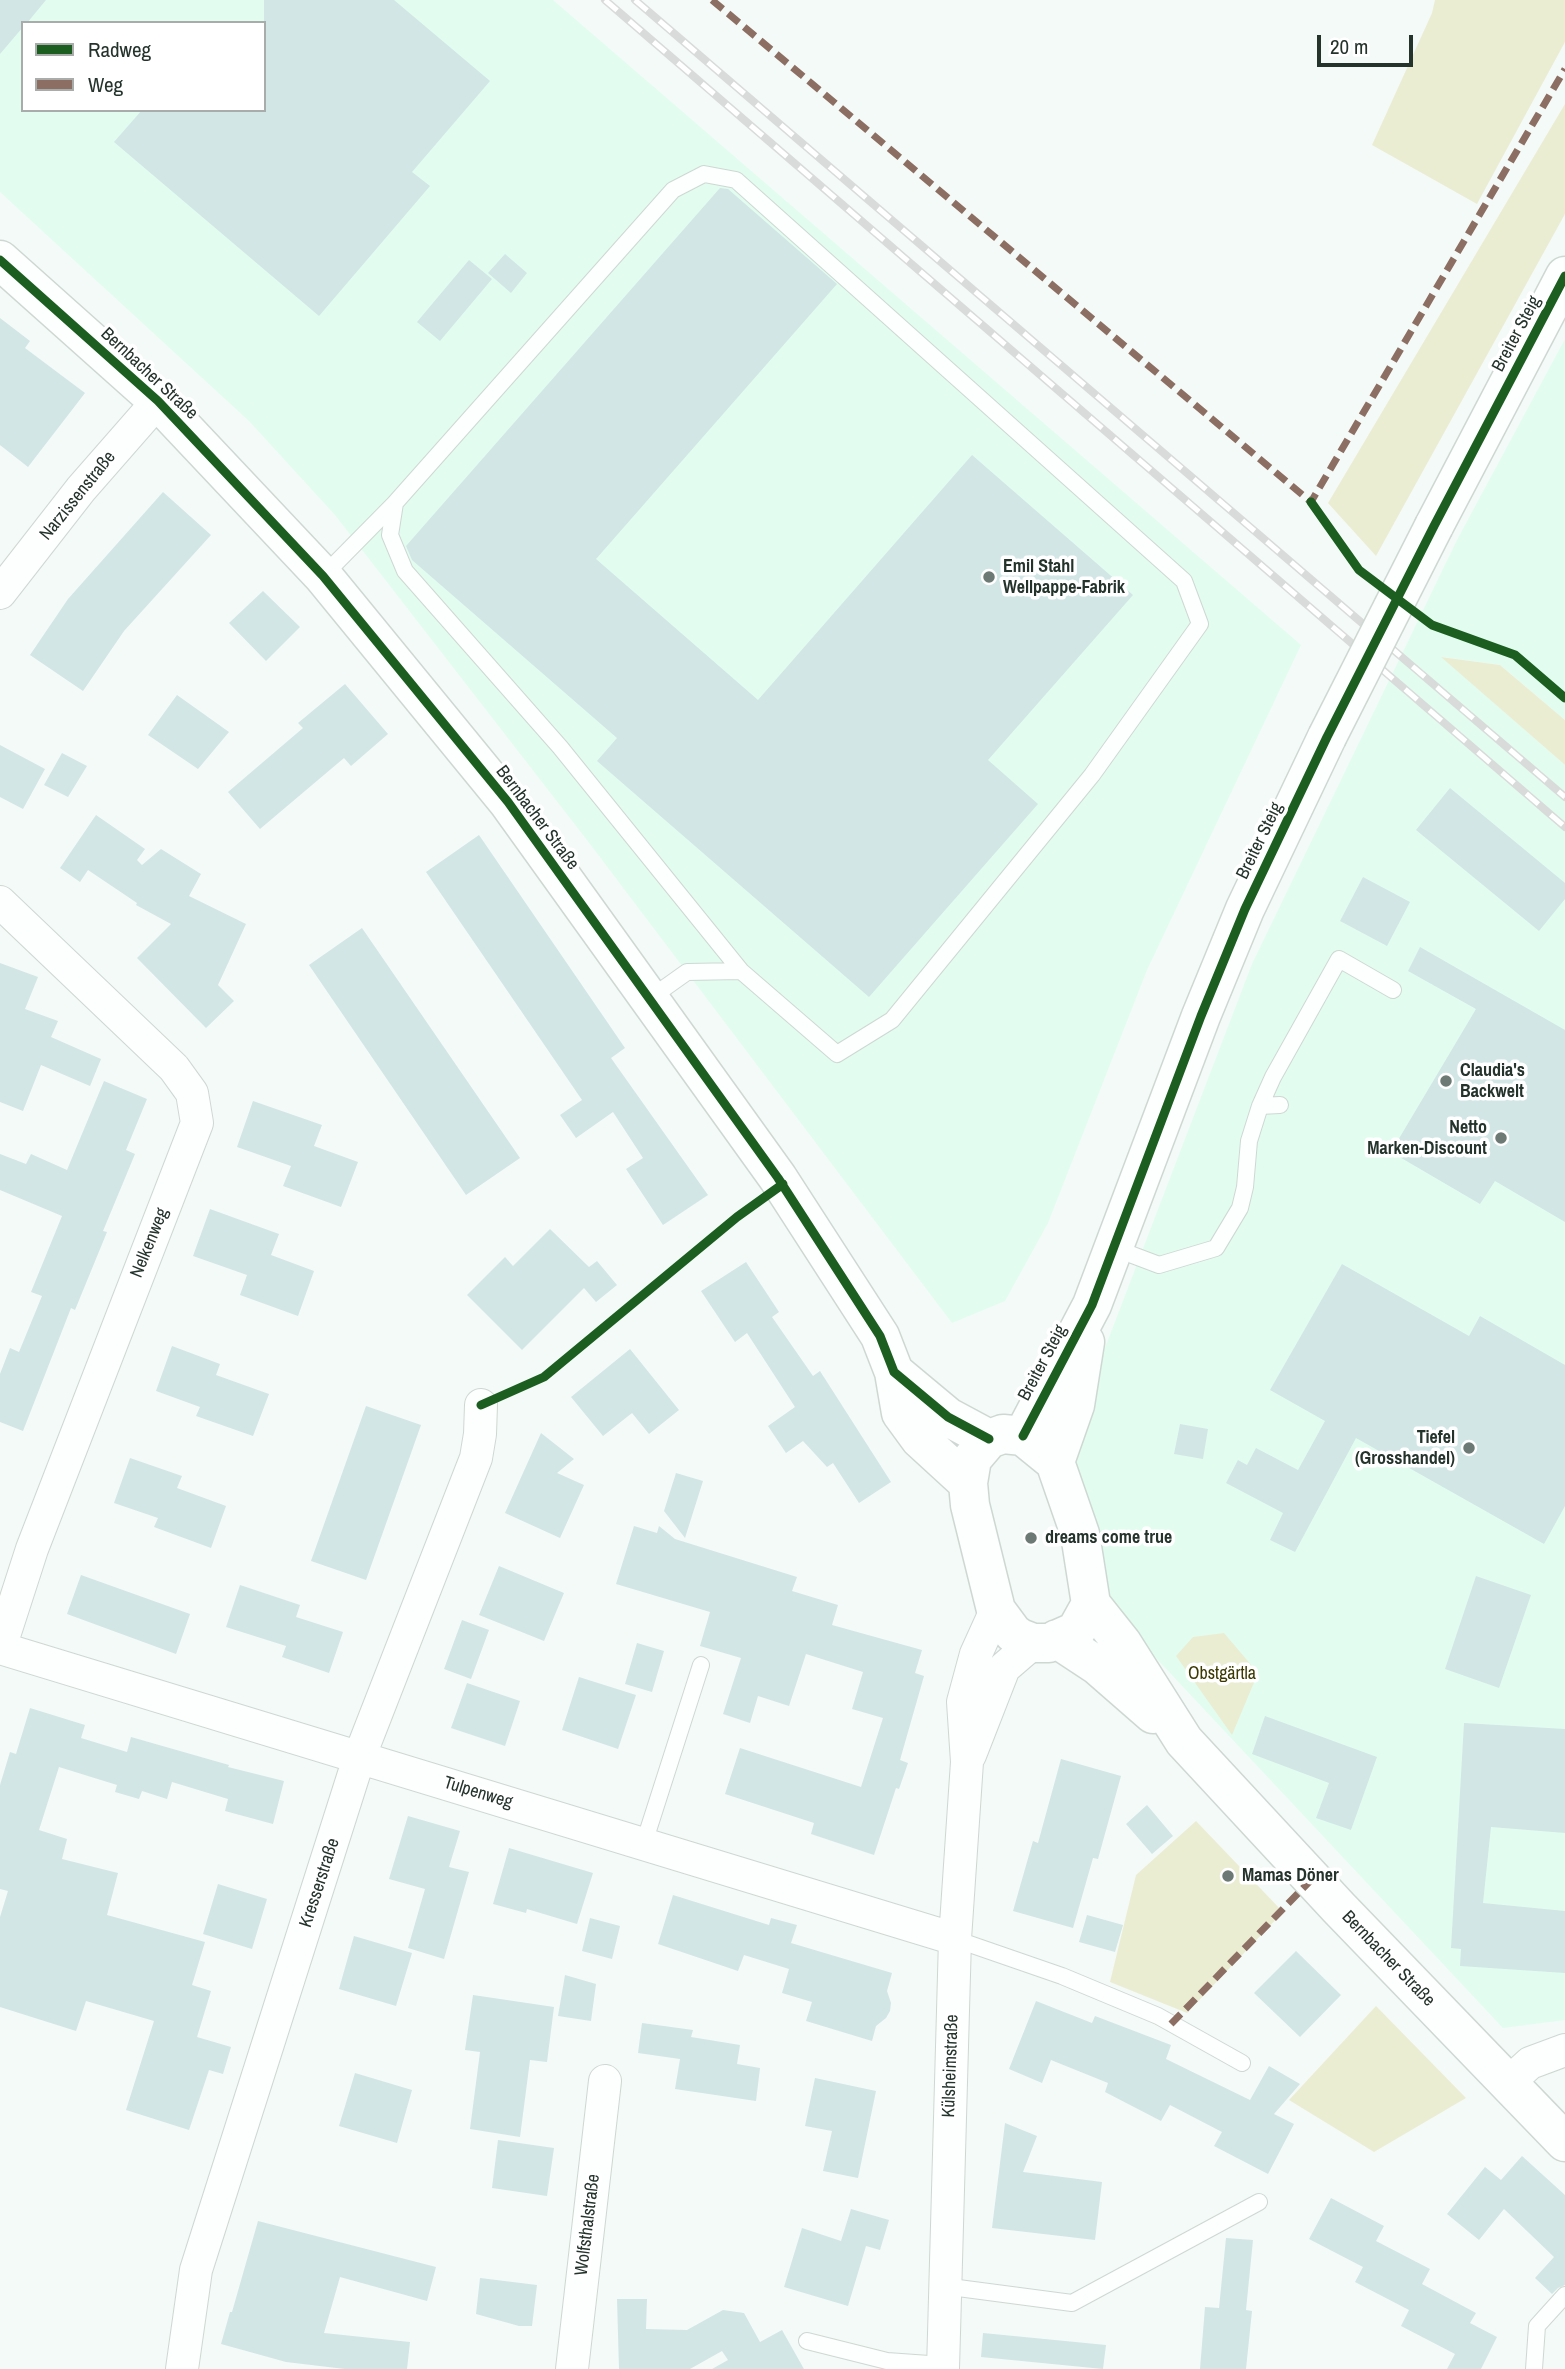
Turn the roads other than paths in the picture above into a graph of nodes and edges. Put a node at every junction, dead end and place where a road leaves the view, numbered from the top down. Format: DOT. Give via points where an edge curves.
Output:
graph roads {
  1 [pos="0,260"];
  2 [pos="1565,276"];
  3 [pos="158,401"];
  4 [pos="395,503"];
  5 [pos="323,576"];
  6 [pos="0,593"];
  7 [pos="0,902"];
  8 [pos="741,971"];
  9 [pos="1393,990"];
  10 [pos="649,999"];
  11 [pos="1260,1105"];
  12 [pos="1280,1105"];
  13 [pos="1114,1248"];
  14 [pos="1091,1305"];
  15 [pos="894,1372"];
  16 [pos="481,1405"];
  17 [pos="1006,1437"];
  18 [pos="1055,1462"];
  19 [pos="968,1483"];
  20 [pos="1091,1604"];
  21 [pos="996,1610"];
  22 [pos="1045,1641"];
  23 [pos="0,1648"];
  24 [pos="701,1665"];
  25 [pos="1184,1741"];
  26 [pos="359,1758"];
  27 [pos="967,1762"];
  28 [pos="644,1843"];
  29 [pos="955,1939"];
  30 [pos="1565,2050"];
  31 [pos="1242,2063"];
  32 [pos="605,2081"];
  33 [pos="1507,2084"];
  34 [pos="1565,2142"];
  35 [pos="1259,2202"];
  36 [pos="943,2286"];
  37 [pos="1565,2295"];
  38 [pos="807,2341"];
  39 [pos="943,2367"];
  40 [pos="182,2369"];
  41 [pos="572,2369"];
  42 [pos="1534,2369"];
  1 -- 3 [label="street, Bernbacher Straße"];
  2 -- 13 [label="street, Breiter Steig, bridge" via="1327,737 1245,909"];
  3 -- 5 [label="street, Bernbacher Straße"];
  3 -- 6 [label="street, Narzissenstraße" via="81,489"];
  4 -- 5 [label="lane"];
  4 -- 8 [label="lane" via="390,535 405,570 560,747"];
  4 -- 8 [label="lane" via="673,190 704,174 736,180 1184,581 1200,624 1092,775 892,1020 837,1054"];
  5 -- 10 [label="street, Bernbacher Straße" via="508,802"];
  7 -- 23 [label="street, Nelkenweg" via="174,1068 192,1093 197,1124 36,1537"];
  8 -- 10 [label="lane" via="687,972"];
  9 -- 11 [label="lane" via="1339,959"];
  10 -- 15 [label="street, Bernbacher Straße" via="778,1178 880,1336"];
  11 -- 12 [label="lane"];
  11 -- 13 [label="lane" via="1249,1141 1240,1208 1216,1248 1159,1265"];
  13 -- 14 [label="street, Breiter Steig"];
  14 -- 17 [label="street, Breiter Steig"];
  14 -- 18 [label="street" via="1075,1405"];
  15 -- 17 [label="street, Bernbacher Straße" via="948,1417"];
  15 -- 19 [label="street" via="901,1413 920,1439"];
  16 -- 26 [label="street, Kresserstraße" via="476,1458"];
  17 -- 18 [label="street, Bernbacher Straße"];
  17 -- 19 [label="street, Breiter Steig" via="972,1459"];
  18 -- 20 [label="street" via="1080,1534"];
  19 -- 21 [label="street"];
  20 -- 22 [label="street" via="1076,1631"];
  20 -- 25 [label="street, Bernbacher Straße" via="1122,1643"];
  21 -- 22 [label="street" via="1013,1633"];
  21 -- 27 [label="street, Külsheimstraße" via="976,1654 963,1702"];
  22 -- 25 [label="street" via="1098,1666"];
  22 -- 27 [label="street, Külsheimstraße" via="1004,1668"];
  23 -- 26 [label="street, Tulpenweg"];
  24 -- 28 [label="lane"];
  25 -- 33 [label="street, Bernbacher Straße"];
  26 -- 28 [label="street, Tulpenweg"];
  26 -- 40 [label="street, Kresserstraße" via="196,2270"];
  27 -- 29 [label="street, Külsheimstraße"];
  28 -- 29 [label="street, Tulpenweg"];
  29 -- 31 [label="lane" via="1158,2016"];
  29 -- 36 [label="street, Külsheimstraße"];
  30 -- 33 [label="street" via="1530,2063"];
  32 -- 41 [label="street, Wolfsthalstraße"];
  33 -- 34 [label="street, Bernbacher Straße"];
  35 -- 36 [label="lane" via="1072,2304"];
  36 -- 39 [label="street, Külsheimstraße"];
  37 -- 42 [label="lane" via="1537,2326"];
  38 -- 39 [label="lane" via="887,2361"];
}
